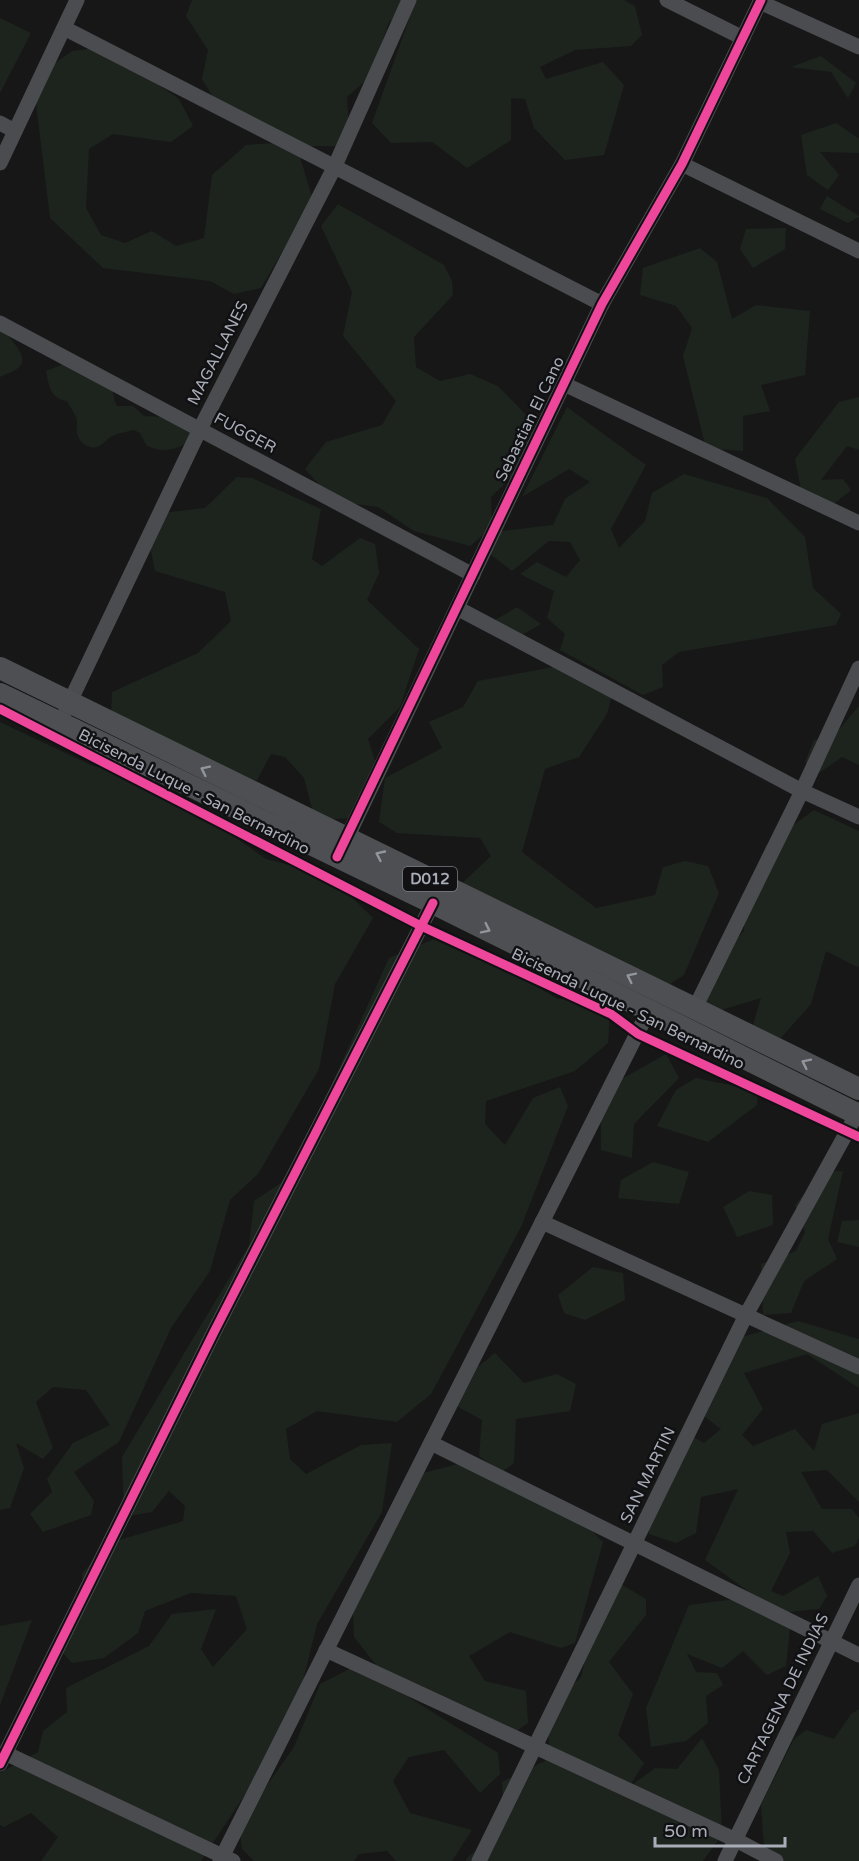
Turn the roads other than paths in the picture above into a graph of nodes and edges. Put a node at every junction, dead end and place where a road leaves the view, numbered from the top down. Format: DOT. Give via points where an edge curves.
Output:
graph roads {
  1 [pos="77,0"];
  2 [pos="409,0"];
  3 [pos="667,0"];
  4 [pos="760,1"];
  5 [pos="64,28"];
  6 [pos="743,38"];
  7 [pos="859,47"];
  8 [pos="0,123"];
  9 [pos="15,131"];
  10 [pos="0,163"];
  11 [pos="682,164"];
  12 [pos="334,168"];
  13 [pos="859,251"];
  14 [pos="602,304"];
  15 [pos="0,323"];
  16 [pos="564,384"];
  17 [pos="200,429"];
  18 [pos="859,523"];
  19 [pos="472,575"];
  20 [pos="457,608"];
  21 [pos="859,668"];
  22 [pos="0,669"];
  23 [pos="0,694"];
  24 [pos="70,703"];
  25 [pos="60,723"];
  26 [pos="802,791"];
  27 [pos="859,818"];
  28 [pos="342,848"];
  29 [pos="433,903"];
  30 [pos="695,1008"];
  31 [pos="649,1010"];
  32 [pos="859,1089"];
  33 [pos="858,1113"];
  34 [pos="543,1222"];
  35 [pos="746,1315"];
  36 [pos="859,1367"];
  37 [pos="431,1443"];
  38 [pos="634,1544"];
  39 [pos="859,1585"];
  40 [pos="830,1642"];
  41 [pos="326,1650"];
  42 [pos="859,1655"];
  43 [pos="535,1746"];
  44 [pos="3,1758"];
  45 [pos="736,1840"];
  46 [pos="225,1859"];
  47 [pos="479,1861"];
  48 [pos="725,1861"];
  49 [pos="776,1861"];
  1 -- 5 [label="street"];
  2 -- 12 [label="street, MAGALLANES"];
  3 -- 6 [label="street"];
  4 -- 6 [label="street, Sebastian El Cano"];
  4 -- 7 [label="street"];
  5 -- 9 [label="street"];
  5 -- 12 [label="street"];
  6 -- 11 [label="street, Sebastian El Cano"];
  8 -- 9 [label="street"];
  9 -- 10 [label="street"];
  11 -- 13 [label="street"];
  11 -- 14 [label="street, Sebastian El Cano"];
  12 -- 14 [label="street"];
  12 -- 17 [label="street, MAGALLANES"];
  14 -- 16 [label="street, Sebastian El Cano"];
  15 -- 17 [label="street, FUGGER"];
  16 -- 18 [label="street"];
  16 -- 19 [label="street, Sebastian El Cano"];
  17 -- 19 [label="street, FUGGER"];
  17 -- 24 [label="street, MAGALLANES"];
  19 -- 20 [label="street, Sebastian El Cano"];
  20 -- 26 [label="street"];
  20 -- 28 [label="street, Sebastian El Cano"];
  21 -- 26 [label="street"];
  22 -- 24 [label="main road, D012"];
  23 -- 25 [label="main road, D012"];
  24 -- 25 [label="street, MAGALLANES"];
  28 -- 24 [label="main road, D012, one-way"];
  25 -- 28 [label="main road, D012"];
  26 -- 27 [label="street"];
  26 -- 30 [label="street"];
  28 -- 29 [label="main road, D012"];
  30 -- 28 [label="main road, D012, one-way"];
  29 -- 31 [label="main road, D012, one-way"];
  29 -- 44 [label="street"];
  32 -- 30 [label="main road, D012, one-way"];
  31 -- 33 [label="main road, D012"];
  31 -- 34 [label="street"];
  33 -- 35 [label="street, SAN MARTIN"];
  34 -- 35 [label="street"];
  34 -- 37 [label="street"];
  35 -- 36 [label="street"];
  35 -- 38 [label="street, SAN MARTIN"];
  37 -- 38 [label="street"];
  37 -- 41 [label="street"];
  38 -- 40 [label="street"];
  38 -- 43 [label="street, SAN MARTIN"];
  39 -- 40 [label="street, CARTAGENA DE INDIAS"];
  40 -- 42 [label="street"];
  40 -- 45 [label="street, CARTAGENA DE INDIAS"];
  41 -- 43 [label="street"];
  41 -- 46 [label="street"];
  43 -- 45 [label="street"];
  43 -- 47 [label="street, SAN MARTIN"];
  44 -- 46 [label="street"];
  45 -- 48 [label="street, CARTAGENA DE INDIAS"];
  45 -- 49 [label="street"];
}
